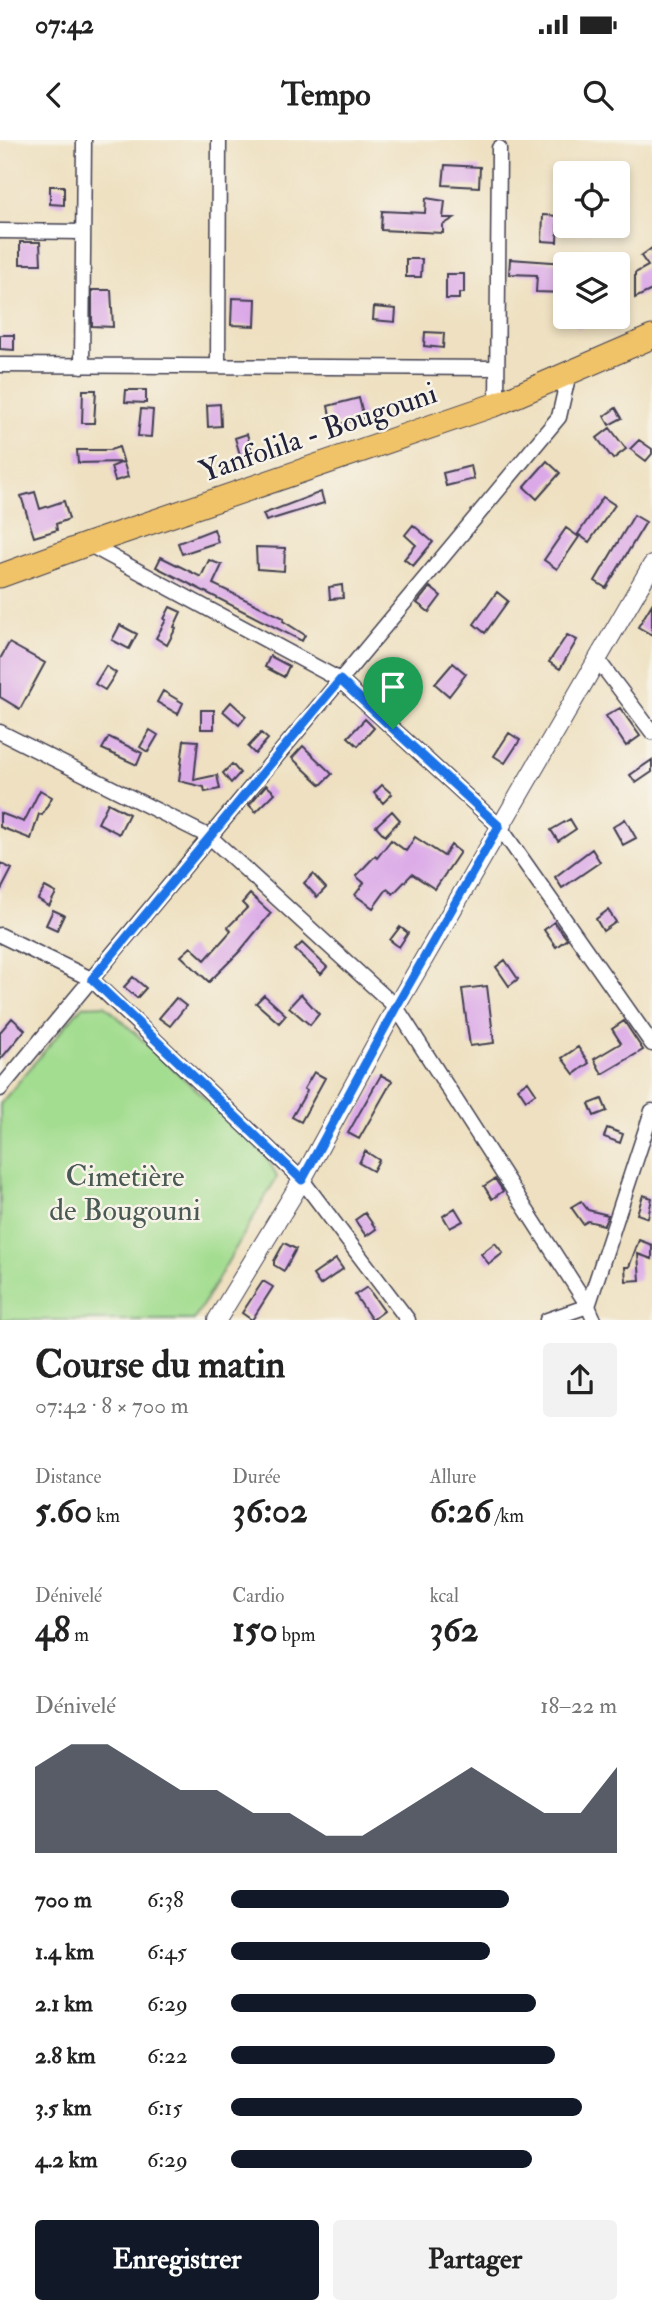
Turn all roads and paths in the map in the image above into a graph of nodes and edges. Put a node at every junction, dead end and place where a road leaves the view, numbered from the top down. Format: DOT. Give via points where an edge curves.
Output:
graph roads {
  1 [pos="84,140"];
  2 [pos="219,140"];
  3 [pos="499,148"];
  4 [pos="0,232"];
  5 [pos="83,232"];
  6 [pos="652,337"];
  7 [pos="0,365"];
  8 [pos="82,366"];
  9 [pos="218,366"];
  10 [pos="497,368"];
  11 [pos="569,373"];
  12 [pos="497,404"];
  13 [pos="88,544"];
  14 [pos="652,565"];
  15 [pos="0,576"];
  16 [pos="597,659"];
  17 [pos="340,680"];
  18 [pos="0,732"];
  19 [pos="652,732"];
  20 [pos="499,826"];
  21 [pos="210,837"];
  22 [pos="0,935"];
  23 [pos="92,979"];
  24 [pos="396,1007"];
  25 [pos="652,1044"];
  26 [pos="0,1089"];
  27 [pos="652,1111"];
  28 [pos="302,1180"];
  29 [pos="588,1306"];
  30 [pos="217,1320"];
  31 [pos="408,1320"];
  32 [pos="547,1320"];
  33 [pos="594,1320"];
  1 -- 5 [label="street"];
  2 -- 9 [label="street"];
  3 -- 10 [label="street"];
  4 -- 5 [label="street"];
  5 -- 8 [label="street"];
  6 -- 11 [label="main road, Yanfolila - Bougouni"];
  7 -- 8 [label="street"];
  8 -- 9 [label="street"];
  9 -- 10 [label="street"];
  10 -- 12 [label="street"];
  11 -- 12 [label="main road, Yanfolila - Bougouni"];
  11 -- 17 [label="street" via="559,417"];
  12 -- 13 [label="main road, Yanfolila - Bougouni"];
  13 -- 15 [label="main road, Yanfolila - Bougouni"];
  13 -- 17 [label="street"];
  14 -- 16 [label="street"];
  16 -- 19 [label="street"];
  16 -- 20 [label="street"];
  17 -- 20 [label="street"];
  17 -- 21 [label="street"];
  18 -- 21 [label="street"];
  20 -- 24 [label="street"];
  20 -- 25 [label="street"];
  21 -- 23 [label="street"];
  21 -- 24 [label="street"];
  22 -- 23 [label="street"];
  23 -- 26 [label="street"];
  23 -- 28 [label="street"];
  24 -- 28 [label="street"];
  24 -- 29 [label="street"];
  27 -- 29 [label="street"];
  28 -- 30 [label="street"];
  28 -- 31 [label="street"];
  29 -- 32 [label="street"];
  29 -- 33 [label="street"];
}
